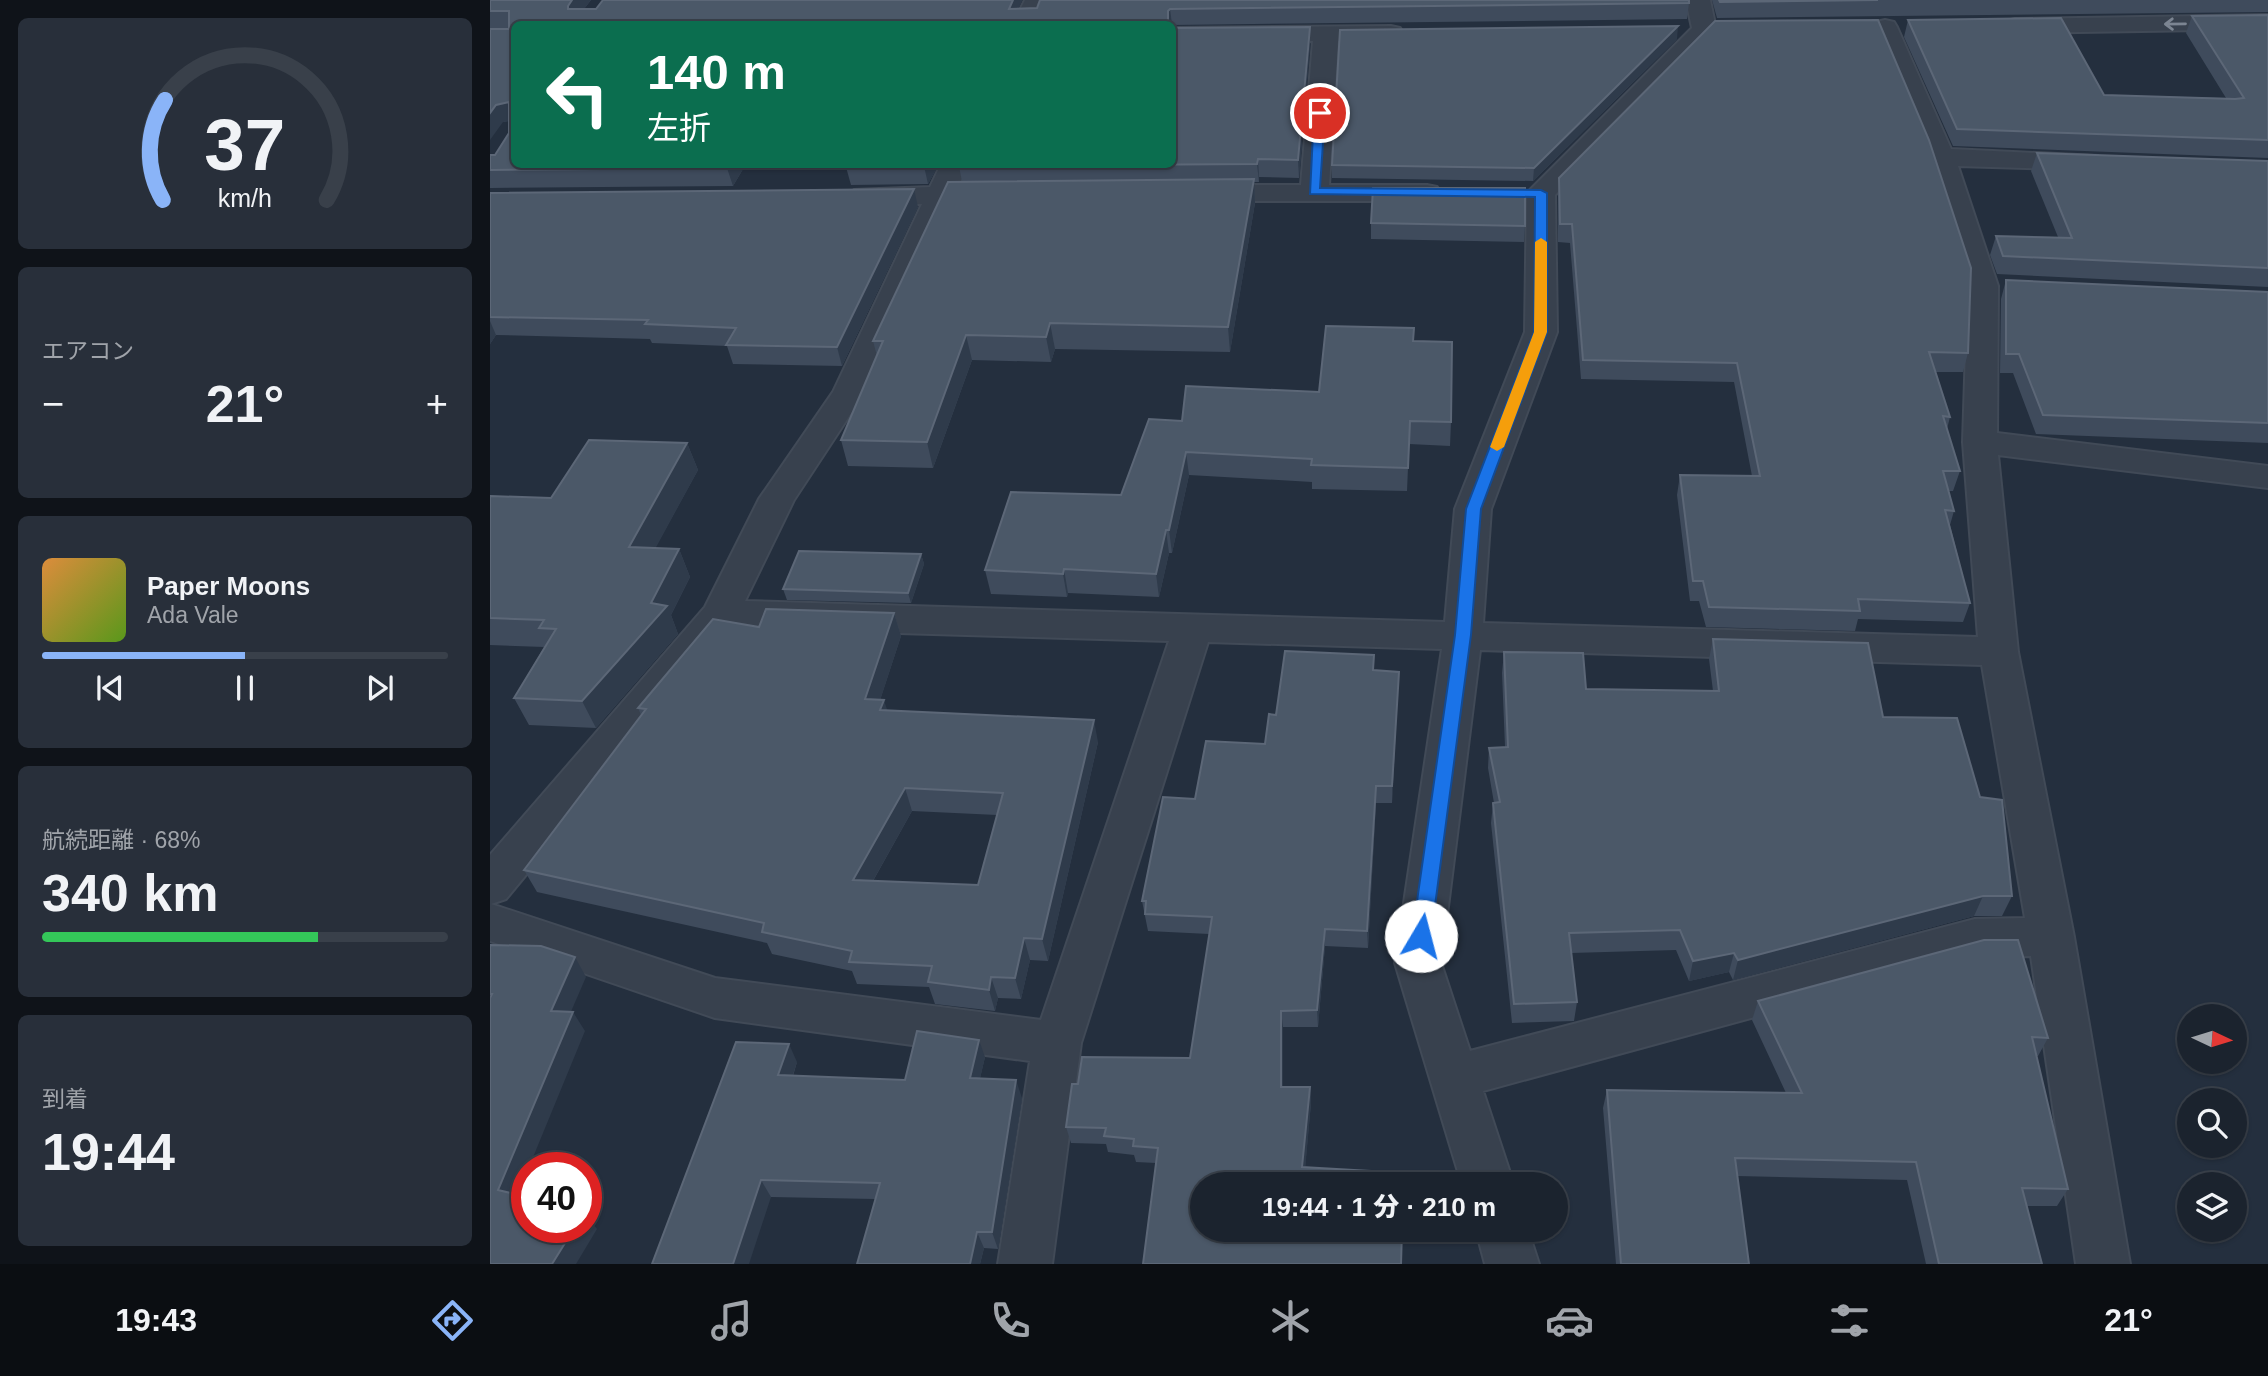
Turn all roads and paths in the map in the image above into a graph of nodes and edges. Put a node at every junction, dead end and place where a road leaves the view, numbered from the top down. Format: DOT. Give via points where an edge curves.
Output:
graph roads {
  1 [pos="1037,0"];
  2 [pos="2243,0"];
  3 [pos="1712,19"];
  4 [pos="1027,21"];
  5 [pos="2266,25"];
  6 [pos="1997,26"];
  7 [pos="1885,27"];
  8 [pos="1664,30"];
  9 [pos="1421,32"];
  10 [pos="1326,33"];
  11 [pos="1176,35"];
  12 [pos="1941,157"];
  13 [pos="2118,163"];
  14 [pos="947,180"];
  15 [pos="1314,192"];
  16 [pos="1175,193"];
  17 [pos="1447,193"];
  18 [pos="1023,195"];
  19 [pos="844,197"];
  20 [pos="1980,442"];
  21 [pos="2268,477"];
  22 [pos="720,614"];
  23 [pos="1193,628"];
  24 [pos="1463,635"];
  25 [pos="1999,653"];
  26 [pos="490,886"];
  27 [pos="490,922"];
  28 [pos="2051,937"];
  29 [pos="1057,1043"];
  30 [pos="1454,1077"];
  31 [pos="1484,1172"];
  32 [pos="1506,1242"];
  33 [pos="1025,1264"];
  34 [pos="1512,1264"];
  35 [pos="2103,1264"];
  1 -- 4 [label="street"];
  2 -- 5 [label="street"];
  3 -- 8 [label="street"];
  3 -- 24 [label="street" via="1527,193 1541,332 1474,509"];
  5 -- 6 [label="street, one-way"];
  7 -- 12 [label="street"];
  9 -- 10 [label="street"];
  10 -- 11 [label="street"];
  10 -- 15 [label="street"];
  12 -- 13 [label="street"];
  12 -- 20 [label="street" via="1997,286"];
  14 -- 18 [label="street"];
  14 -- 19 [label="street"];
  14 -- 22 [label="street" via="849,392 777,499"];
  15 -- 16 [label="street"];
  15 -- 17 [label="street"];
  20 -- 21 [label="street"];
  20 -- 25 [label="street"];
  22 -- 23 [label="street"];
  22 -- 26 [label="street"];
  23 -- 24 [label="street"];
  23 -- 29 [label="street"];
  24 -- 25 [label="street"];
  24 -- 30 [label="street" via="1418,963"];
  25 -- 28 [label="street"];
  27 -- 29 [label="street" via="715,998"];
  28 -- 30 [label="street" via="1975,938"];
  28 -- 35 [label="street"];
  29 -- 33 [label="street"];
  30 -- 31 [label="street"];
  32 -- 34 [label="street"];
}
